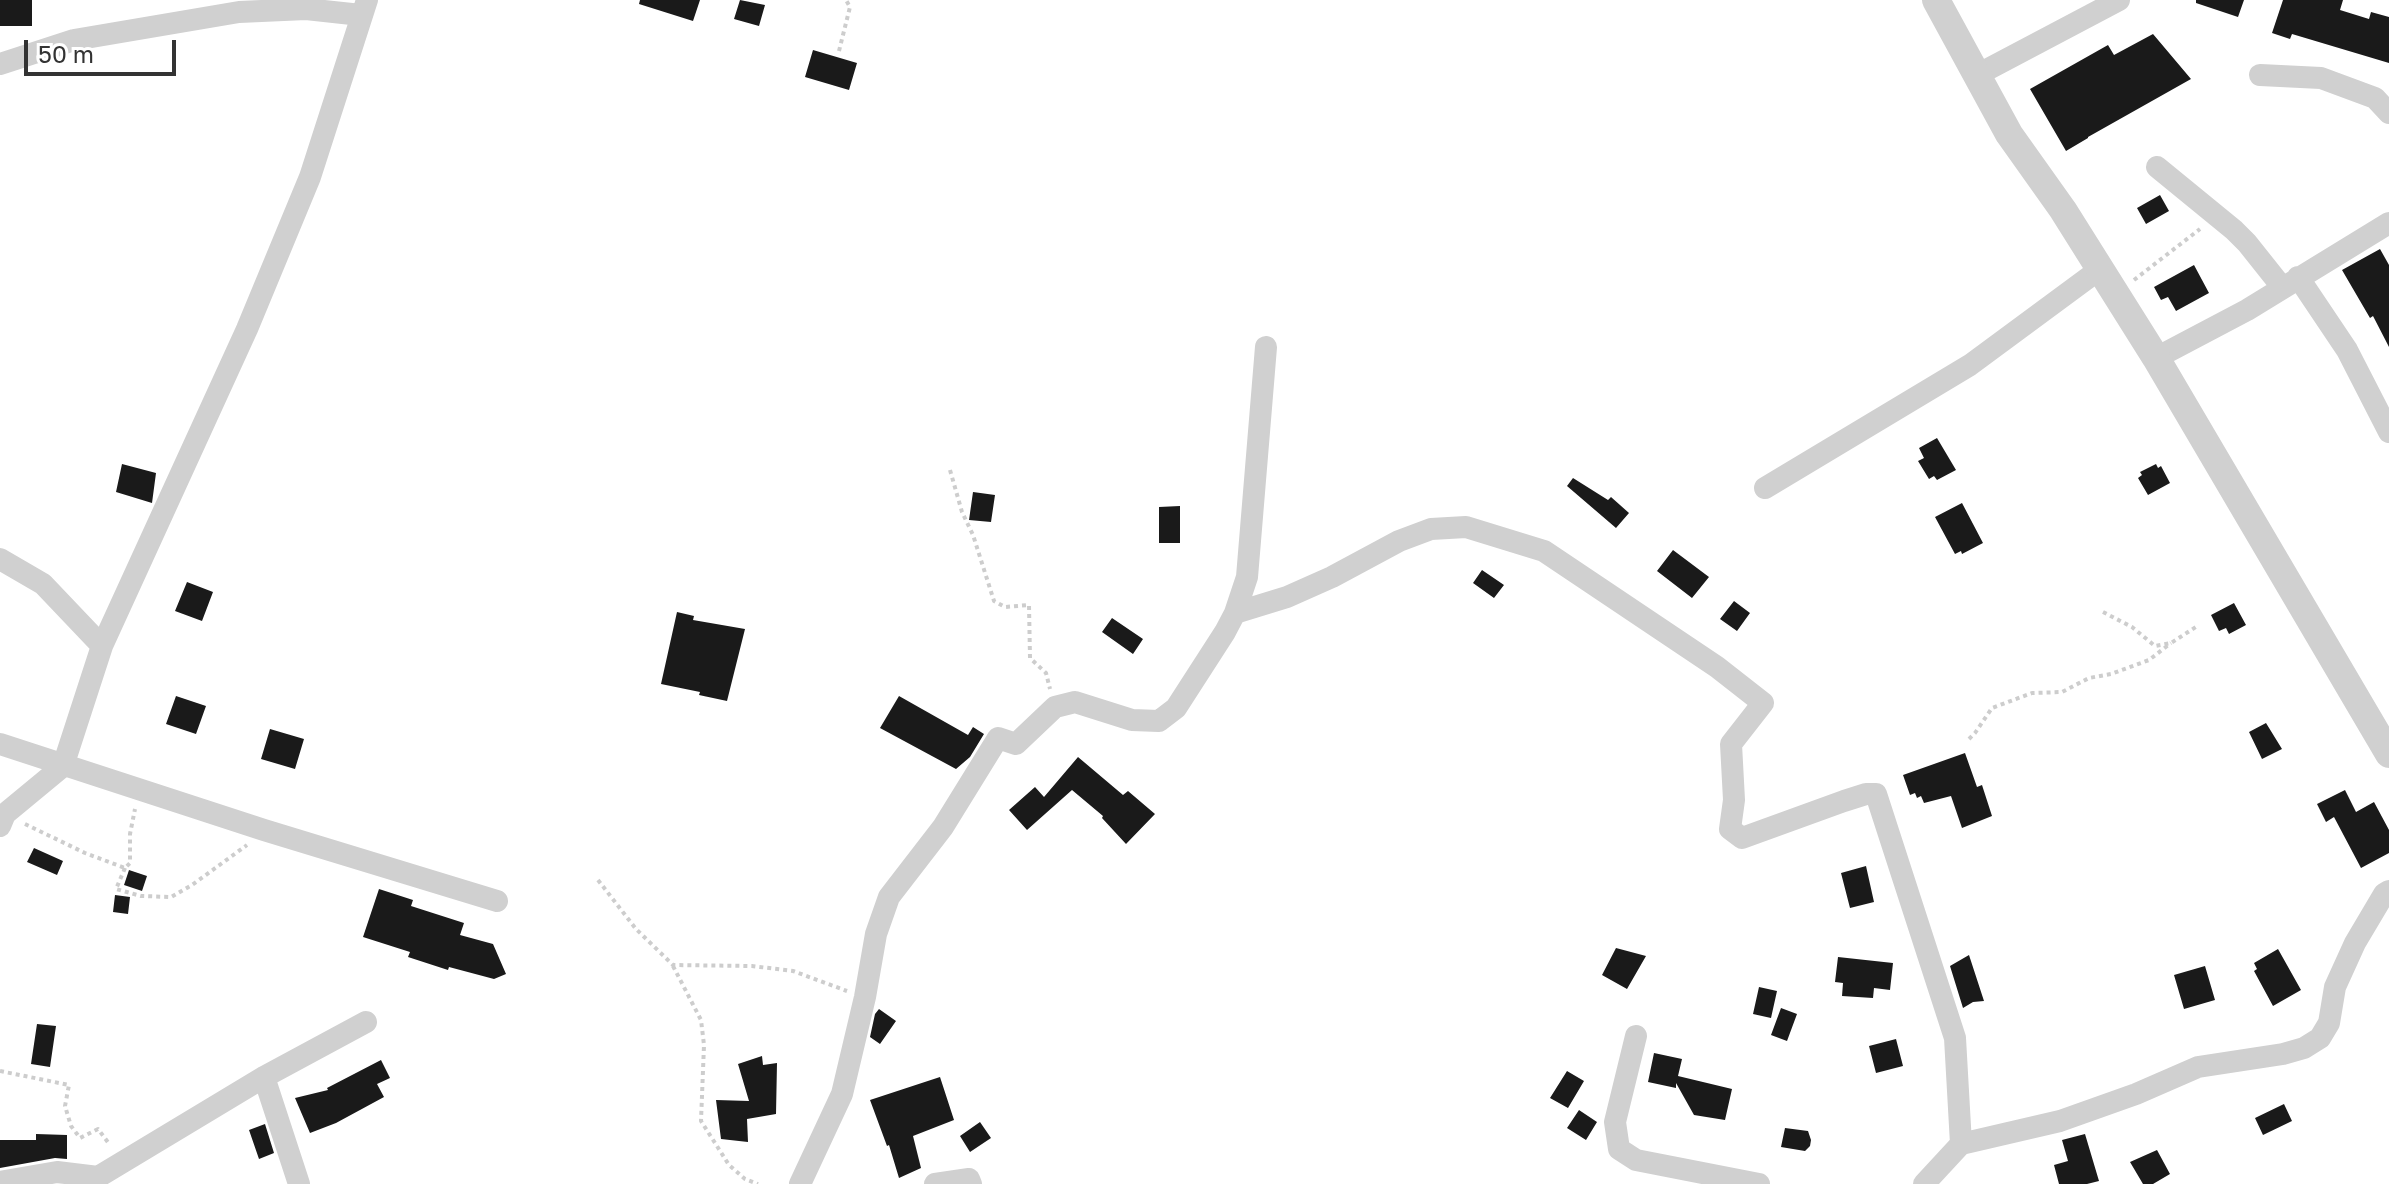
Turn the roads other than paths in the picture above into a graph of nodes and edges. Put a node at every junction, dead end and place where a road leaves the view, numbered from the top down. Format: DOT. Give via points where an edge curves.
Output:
graph roads {
  1 [pos="1936,0"];
  2 [pos="2119,0"];
  3 [pos="364,7"];
  4 [pos="0,64"];
  5 [pos="1977,75"];
  6 [pos="2260,75"];
  7 [pos="2389,113"];
  8 [pos="2157,167"];
  9 [pos="2389,223"];
  10 [pos="2100,269"];
  11 [pos="2290,282"];
  12 [pos="1266,347"];
  13 [pos="2156,358"];
  14 [pos="2389,432"];
  15 [pos="1765,488"];
  16 [pos="0,559"];
  17 [pos="1235,613"];
  18 [pos="102,646"];
  19 [pos="0,744"];
  20 [pos="2389,754"];
  21 [pos="63,766"];
  22 [pos="2,820"];
  23 [pos="2389,891"];
  24 [pos="497,901"];
  25 [pos="366,1022"];
  26 [pos="1636,1036"];
  27 [pos="264,1077"];
  28 [pos="1961,1144"];
  29 [pos="0,1182"];
  30 [pos="299,1184"];
  31 [pos="800,1184"];
  32 [pos="935,1184"];
  33 [pos="971,1184"];
  34 [pos="1759,1184"];
  35 [pos="1924,1184"];
  1 -- 5 [label="street"];
  2 -- 5 [label="street"];
  3 -- 4 [label="street" via="239,12 74,40"];
  3 -- 18 [label="street" via="304,191"];
  5 -- 10 [label="street" via="2009,134"];
  6 -- 7 [label="street" via="2321,78 2375,98"];
  8 -- 11 [label="street"];
  9 -- 11 [label="street"];
  10 -- 13 [label="street"];
  10 -- 15 [label="street" via="1970,365"];
  11 -- 13 [label="street"];
  11 -- 14 [label="street" via="2347,350"];
  12 -- 17 [label="street" via="1247,577"];
  13 -- 20 [label="street"];
  16 -- 18 [label="street" via="43,584"];
  17 -- 28 [label="street" via="1287,597 1431,529 1466,527 1544,551 1717,667 1763,703 1731,744 1730,829 1742,838 1876,794 1955,1038"];
  17 -- 31 [label="street" via="1176,708 1159,721 1132,720 1075,702 1055,707 1016,744 998,738 943,827 889,897 876,934 842,1094"];
  18 -- 21 [label="street"];
  19 -- 21 [label="street"];
  21 -- 22 [label="street"];
  21 -- 24 [label="street"];
  23 -- 28 [label="street" via="2355,943 2335,987 2329,1023 2320,1038 2304,1048 2198,1067 2060,1121"];
  25 -- 27 [label="street"];
  26 -- 34 [label="street" via="1615,1122 1619,1149 1636,1160"];
  27 -- 29 [label="street" via="98,1177 57,1172"];
  27 -- 30 [label="street"];
  28 -- 35 [label="street"];
  32 -- 33 [label="street" via="969,1179"];
}
